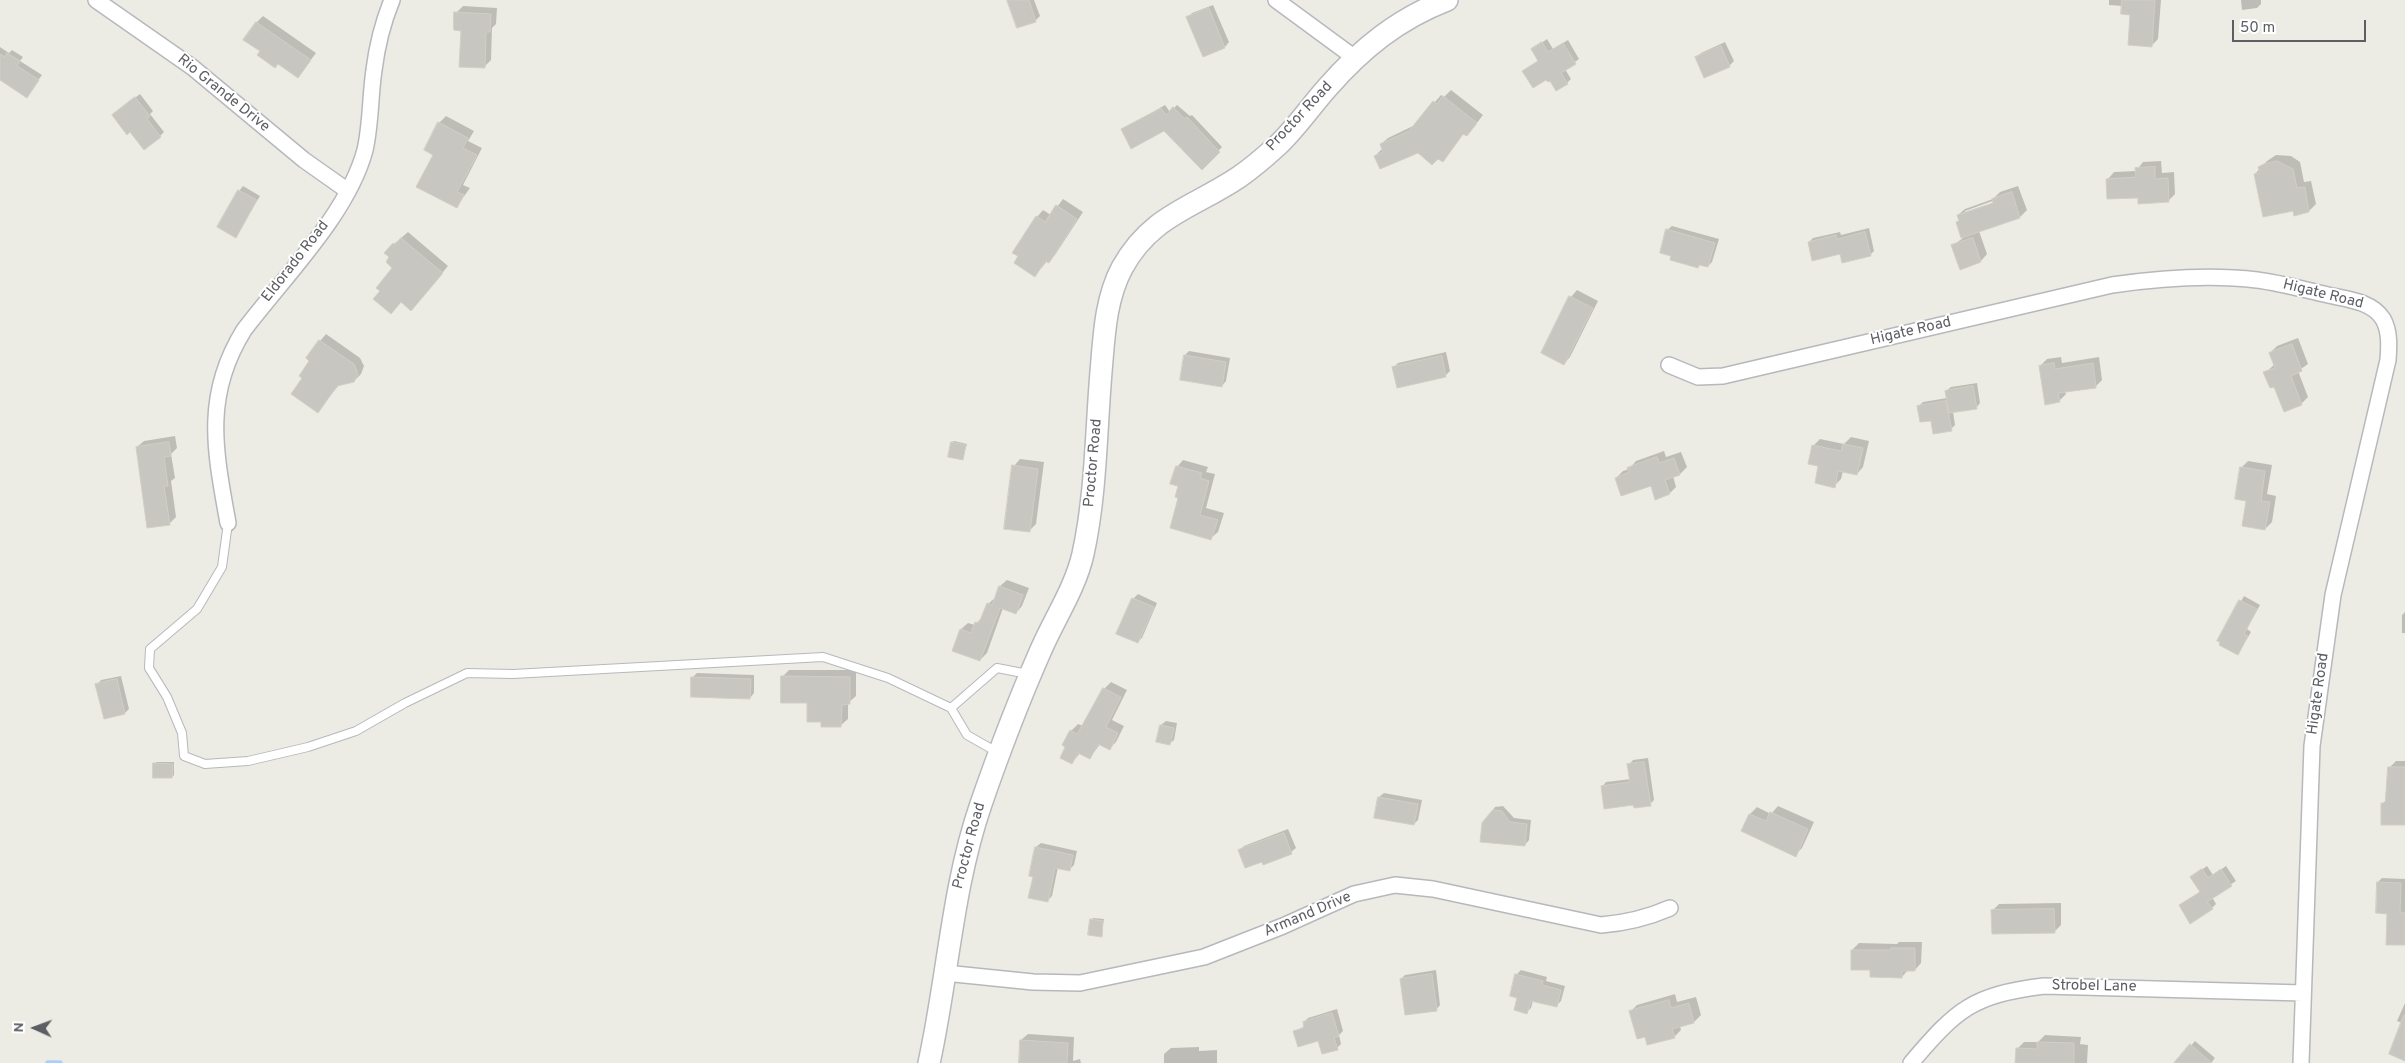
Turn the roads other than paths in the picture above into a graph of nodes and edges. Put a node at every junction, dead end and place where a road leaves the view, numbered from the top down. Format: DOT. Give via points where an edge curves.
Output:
graph roads {
  1 [pos="96,0"];
  2 [pos="392,0"];
  3 [pos="1276,0"];
  4 [pos="1447,0"];
  5 [pos="1355,58"];
  6 [pos="348,191"];
  7 [pos="1669,365"];
  8 [pos="228,523"];
  9 [pos="1030,674"];
  10 [pos="951,708"];
  11 [pos="999,753"];
  12 [pos="1670,908"];
  13 [pos="945,973"];
  14 [pos="2303,993"];
  15 [pos="930,1063"];
  16 [pos="1911,1063"];
  17 [pos="2302,1063"];
  1 -- 6 [label="street, Rio Grande Drive" via="192,67 304,160"];
  2 -- 6 [label="street, Eldorado Road" via="376,54 368,134"];
  3 -- 5 [label="street"];
  4 -- 5 [label="main road, Proctor Road" via="1417,12"];
  5 -- 9 [label="main road, Proctor Road" via="1279,144 1239,176 1163,220 1140,241 1122,270 1110,301 1104,336 1089,520 1082,556 1070,591"];
  6 -- 8 [label="street, Eldorado Road" via="319,234 244,330 225,369 214,420"];
  7 -- 14 [label="street, Higate Road" via="1698,377 1723,376 2112,285 2176,278 2268,282 2359,302 2383,318 2388,360 2333,595 2312,746"];
  8 -- 10 [label="lane" via="222,568 197,609 150,649 149,668 167,697 182,733 184,756 206,764 248,761 308,747 356,731 405,703 467,674 823,657 888,678"];
  9 -- 10 [label="lane" via="997,668"];
  9 -- 11 [label="main road, Proctor Road"];
  10 -- 11 [label="lane" via="967,735"];
  11 -- 13 [label="main road, Proctor Road" via="979,809 958,889"];
  12 -- 13 [label="street, Armand Drive" via="1626,923 1601,925 1433,889 1395,885 1354,894 1204,957 1080,983"];
  13 -- 15 [label="main road, Proctor Road"];
  14 -- 16 [label="street, Strobel Lane" via="2044,986 2016,989 1990,996 1960,1012 1942,1027"];
  14 -- 17 [label="street, Higate Road"];
}
